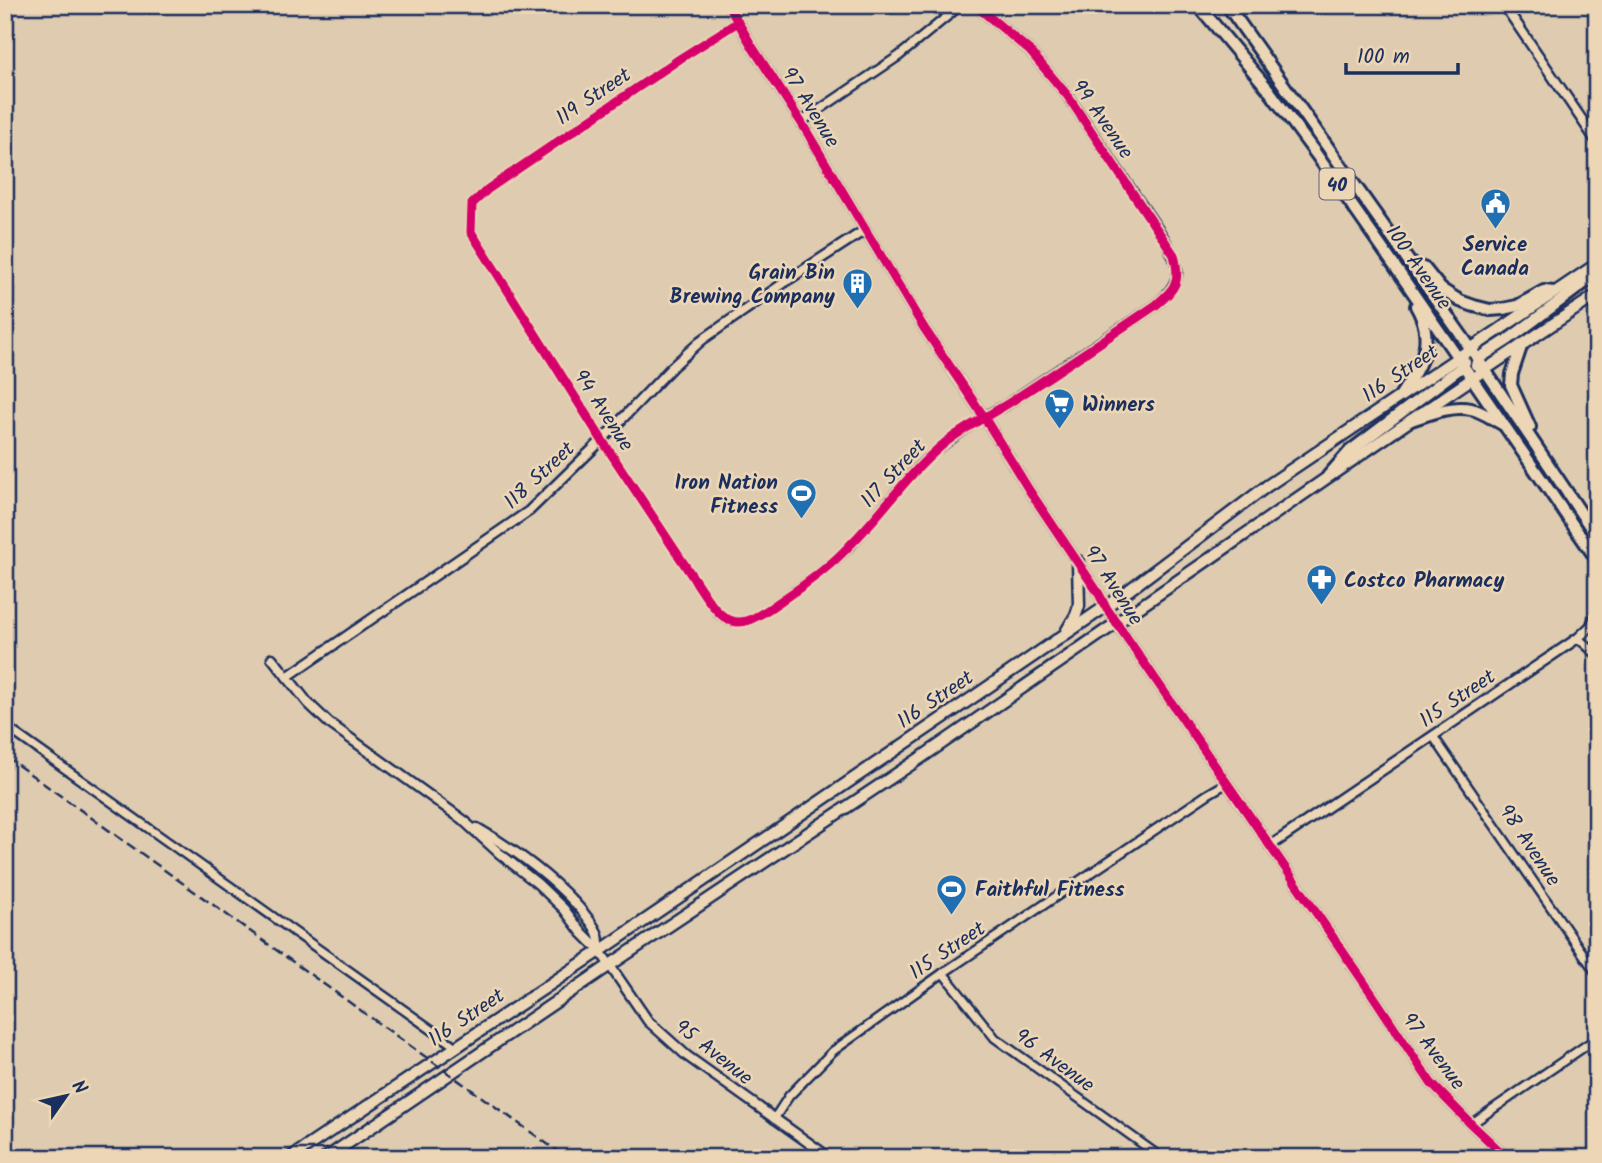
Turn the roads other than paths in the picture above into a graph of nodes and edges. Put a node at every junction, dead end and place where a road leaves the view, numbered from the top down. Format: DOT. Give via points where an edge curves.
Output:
graph roads {
  1 [pos="728,5"];
  2 [pos="961,5"];
  3 [pos="975,5"];
  4 [pos="1198,5"];
  5 [pos="1227,5"];
  6 [pos="1504,5"];
  7 [pos="738,22"];
  8 [pos="801,122"];
  9 [pos="1597,142"];
  10 [pos="472,204"];
  11 [pos="865,230"];
  12 [pos="1410,263"];
  13 [pos="1597,264"];
  14 [pos="1597,270"];
  15 [pos="1178,271"];
  16 [pos="1405,281"];
  17 [pos="1554,292"];
  18 [pos="1597,295"];
  19 [pos="1522,344"];
  20 [pos="1471,349"];
  21 [pos="1478,359"];
  22 [pos="1460,362"];
  23 [pos="1485,370"];
  24 [pos="1472,379"];
  25 [pos="1400,396"];
  26 [pos="984,417"];
  27 [pos="1411,419"];
  28 [pos="1504,426"];
  29 [pos="602,440"];
  30 [pos="1542,455"];
  31 [pos="1328,476"];
  32 [pos="1597,537"];
  33 [pos="1078,561"];
  34 [pos="1596,561"];
  35 [pos="1105,606"];
  36 [pos="1595,621"];
  37 [pos="732,622"];
  38 [pos="1117,623"];
  39 [pos="1065,634"];
  40 [pos="1578,638"];
  41 [pos="1597,654"];
  42 [pos="272,658"];
  43 [pos="287,677"];
  44 [pos="5,726"];
  45 [pos="1433,736"];
  46 [pos="1227,783"];
  47 [pos="464,821"];
  48 [pos="1270,846"];
  49 [pos="600,951"];
  50 [pos="610,965"];
  51 [pos="943,973"];
  52 [pos="1597,974"];
  53 [pos="1597,1038"];
  54 [pos="456,1047"];
  55 [pos="774,1119"];
  56 [pos="1471,1124"];
  57 [pos="290,1158"];
  58 [pos="326,1158"];
  59 [pos="830,1158"];
  60 [pos="1162,1158"];
  61 [pos="1507,1158"];
  1 -- 7 [label="street, 97 Avenue"];
  2 -- 8 [label="street" via="899,56"];
  3 -- 15 [label="street, 99 Avenue" via="1030,51 1067,95 1163,237"];
  4 -- 16 [label="main road, 100 Avenue / 40" via="1284,111"];
  5 -- 12 [label="main road, 100 Avenue / 40"];
  6 -- 9 [label="street"];
  7 -- 8 [label="street, 97 Avenue"];
  7 -- 10 [label="street, 119 Street"];
  8 -- 11 [label="street, 97 Avenue"];
  10 -- 29 [label="street, 94 Avenue" via="471,232"];
  11 -- 26 [label="street, 97 Avenue"];
  11 -- 29 [label="street, 118 Street" via="702,340"];
  12 -- 17 [label="main road" via="1425,269 1441,289 1460,301 1490,310 1517,306 1544,291"];
  12 -- 20 [label="main road, 100 Avenue / 40"];
  13 -- 17 [label="main road, 116 Street"];
  14 -- 21 [label="main road"];
  15 -- 26 [label="street, 117 Street" via="1175,287 1156,305"];
  16 -- 22 [label="main road, 100 Avenue / 40"];
  16 -- 25 [label="main road" via="1425,335 1420,364"];
  17 -- 20 [label="main road, 116 Street"];
  18 -- 19 [label="main road, 116 Street"];
  19 -- 23 [label="main road, 116 Street"];
  19 -- 30 [label="main road" via="1511,385"];
  20 -- 21 [label="main road, 100 Avenue / 40"];
  20 -- 22 [label="main road"];
  21 -- 23 [label="main road, 100 Avenue / 40"];
  21 -- 24 [label="main road"];
  22 -- 24 [label="main road, 100 Avenue / 40"];
  22 -- 25 [label="main road, 116 Street"];
  22 -- 31 [label="main road" via="1350,451"];
  23 -- 24 [label="main road, 116 Street"];
  23 -- 30 [label="main road, 100 Avenue / 40"];
  24 -- 27 [label="main road, 116 Street"];
  24 -- 28 [label="main road, 100 Avenue / 40"];
  25 -- 35 [label="main road, 116 Street" via="1267,486"];
  26 -- 33 [label="street, 97 Avenue"];
  26 -- 37 [label="street, 117 Street" via="922,463 834,562 764,612 748,621"];
  27 -- 28 [label="main road" via="1471,409"];
  27 -- 31 [label="main road, 116 Street"];
  28 -- 34 [label="main road, 100 Avenue / 40"];
  29 -- 37 [label="street, 94 Avenue" via="718,614"];
  29 -- 43 [label="street, 118 Street" via="529,511"];
  30 -- 32 [label="main road, 100 Avenue / 40"];
  31 -- 38 [label="main road, 116 Street"];
  33 -- 35 [label="street, 97 Avenue"];
  33 -- 39 [label="main road" via="1079,606"];
  35 -- 38 [label="street, 97 Avenue"];
  35 -- 39 [label="main road, 116 Street"];
  36 -- 40 [label="street, 115 Street"];
  38 -- 46 [label="street, 97 Avenue"];
  38 -- 50 [label="main road, 116 Street"];
  39 -- 49 [label="main road, 116 Street"];
  40 -- 41 [label="street"];
  40 -- 45 [label="street, 115 Street"];
  42 -- 43 [label="street, 95 Avenue"];
  43 -- 47 [label="street, 95 Avenue" via="329,723"];
  44 -- 54 [label="street"];
  45 -- 48 [label="street, 115 Street"];
  45 -- 52 [label="street, 98 Avenue"];
  46 -- 48 [label="street, 97 Avenue"];
  46 -- 51 [label="street, 115 Street"];
  47 -- 49 [label="street, 95 Avenue" via="554,898"];
  47 -- 49 [label="street, 95 Avenue" via="505,844 556,883 591,922"];
  48 -- 56 [label="street, 97 Avenue" via="1431,1083"];
  49 -- 50 [label="street, 95 Avenue"];
  49 -- 54 [label="main road, 116 Street"];
  50 -- 55 [label="street, 95 Avenue" via="648,1021 687,1056"];
  50 -- 58 [label="main road, 116 Street"];
  51 -- 55 [label="street, 115 Street" via="833,1051 789,1096"];
  51 -- 60 [label="street, 96 Avenue" via="995,1038"];
  53 -- 56 [label="street"];
  54 -- 57 [label="main road, 116 Street"];
  55 -- 59 [label="street, 95 Avenue"];
  56 -- 61 [label="street, 97 Avenue"];
}
